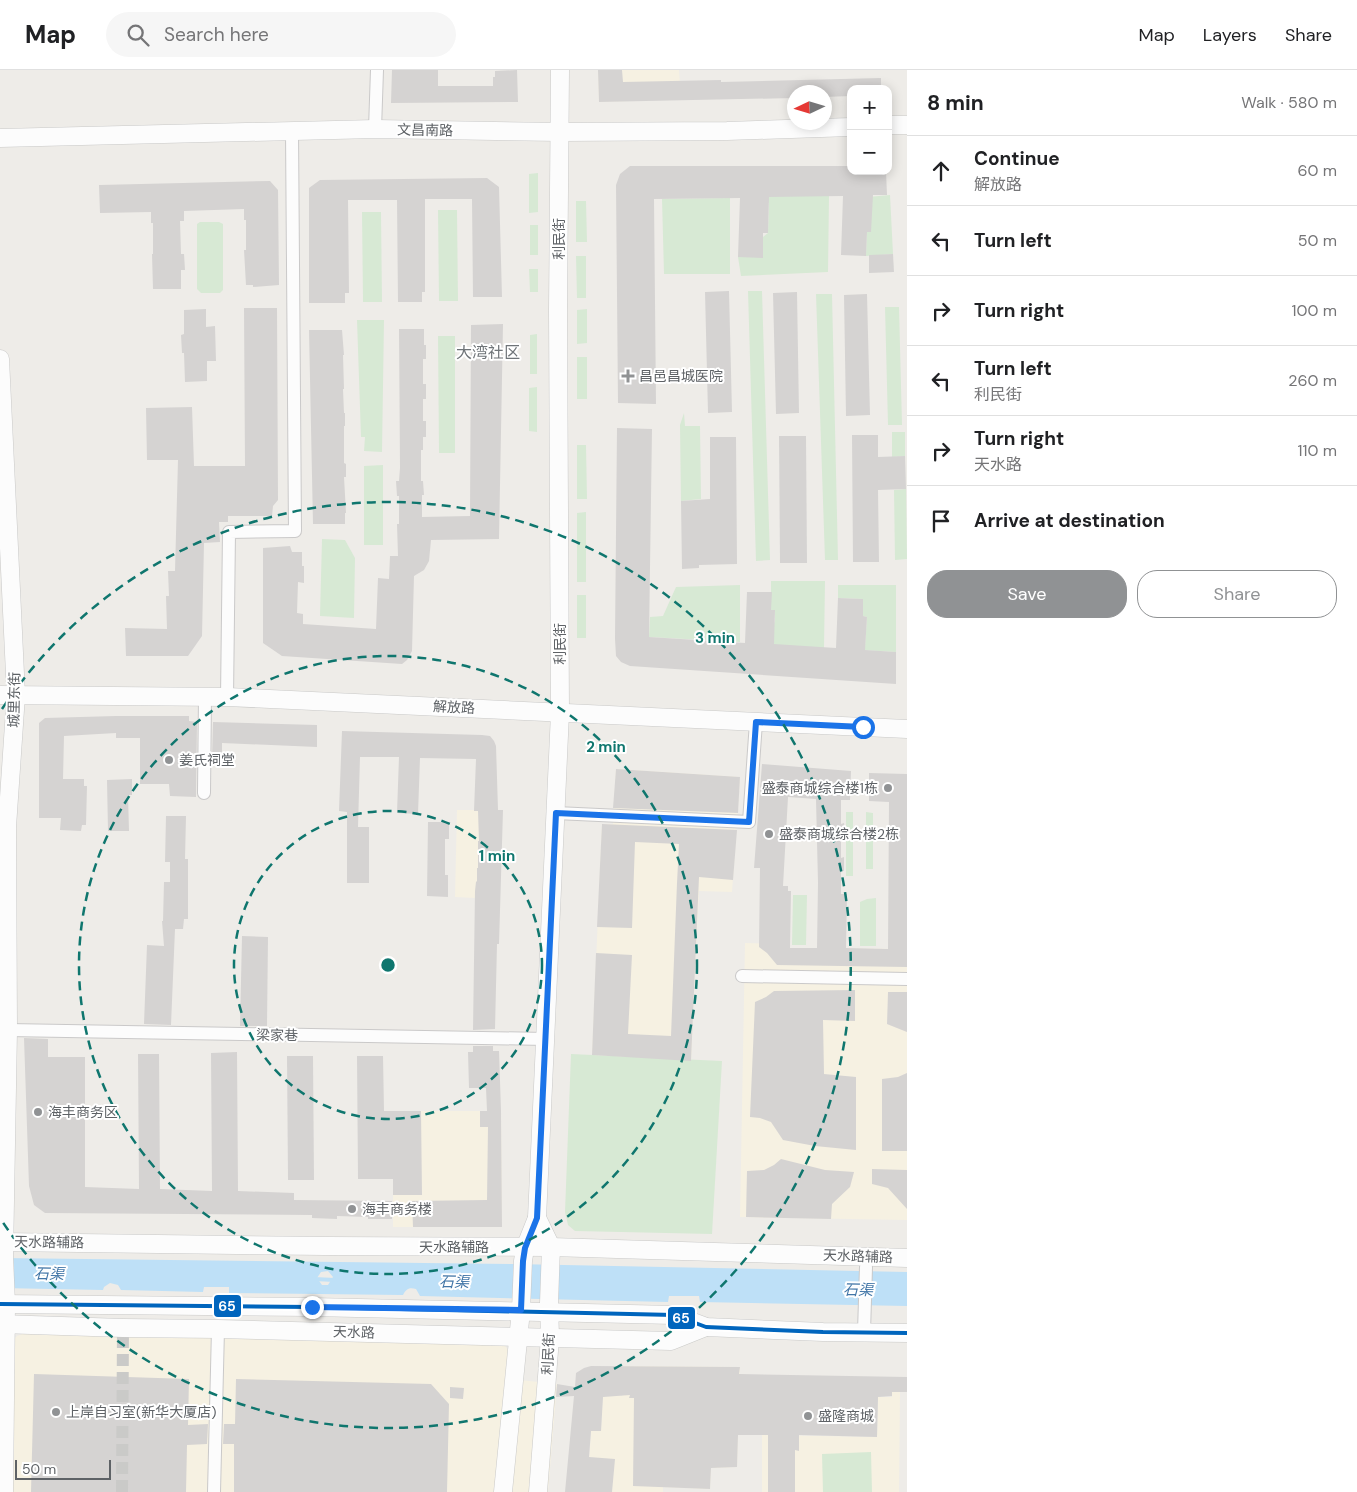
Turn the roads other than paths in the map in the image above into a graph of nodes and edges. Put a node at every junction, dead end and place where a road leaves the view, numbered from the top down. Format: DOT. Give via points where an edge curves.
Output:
graph roads {
  1 [pos="377,70"];
  2 [pos="560,70"];
  3 [pos="892,125"];
  4 [pos="907,125"];
  5 [pos="847,127"];
  6 [pos="375,129"];
  7 [pos="292,132"];
  8 [pos="560,132"];
  9 [pos="0,138"];
  10 [pos="0,359"];
  11 [pos="8,695"];
  12 [pos="205,696"];
  13 [pos="227,697"];
  14 [pos="560,713"];
  15 [pos="756,722"];
  16 [pos="907,729"];
  17 [pos="204,793"];
  18 [pos="556,813"];
  19 [pos="742,976"];
  20 [pos="907,979"];
  21 [pos="5,1022"];
  22 [pos="546,1039"];
  23 [pos="537,1218"];
  24 [pos="3,1247"];
  25 [pos="524,1254"];
  26 [pos="551,1254"];
  27 [pos="907,1258"];
  28 [pos="866,1266"];
  29 [pos="4,1300"];
  30 [pos="522,1305"];
  31 [pos="549,1307"];
  32 [pos="3,1324"];
  33 [pos="706,1327"];
  34 [pos="218,1328"];
  35 [pos="864,1332"];
  36 [pos="907,1333"];
  37 [pos="518,1337"];
  38 [pos="550,1338"];
  39 [pos="4,1492"];
  40 [pos="214,1492"];
  41 [pos="503,1492"];
  42 [pos="538,1492"];
  1 -- 6 [label="street"];
  2 -- 8 [label="street, 利民街"];
  3 -- 4 [label="street"];
  5 -- 8 [label="street, 文昌南路"];
  6 -- 7 [label="street, 文昌南路"];
  6 -- 8 [label="street, 文昌南路"];
  7 -- 9 [label="street, 文昌南路"];
  7 -- 13 [label="street" via="295,531 229,532"];
  8 -- 14 [label="street, 利民街"];
  10 -- 11 [label="street, 城里东街"];
  11 -- 12 [label="street, 解放路"];
  11 -- 21 [label="street, 城里东街"];
  12 -- 13 [label="street, 解放路"];
  12 -- 17 [label="street"];
  13 -- 14 [label="street, 解放路"];
  14 -- 15 [label="street, 解放路"];
  14 -- 18 [label="street, 利民街"];
  15 -- 16 [label="street, 解放路"];
  15 -- 18 [label="street" via="749,822"];
  18 -- 22 [label="street, 利民街"];
  19 -- 20 [label="street"];
  21 -- 22 [label="street, 梁家巷"];
  21 -- 24 [label="street, 城里东街"];
  22 -- 23 [label="street, 利民街"];
  23 -- 25 [label="street, 利民街"];
  23 -- 26 [label="street, 利民街"];
  24 -- 25 [label="street, 天水路辅路"];
  24 -- 29 [label="street, 城里东街"];
  25 -- 26 [label="street, 天水路辅路"];
  25 -- 30 [label="street, 利民街"];
  26 -- 27 [label="street, 天水路辅路"];
  26 -- 31 [label="street, 利民街"];
  28 -- 35 [label="street"];
  29 -- 30 [label="street, 天水路" via="292,1306"];
  29 -- 32 [label="street, 城里东街"];
  30 -- 31 [label="street, 天水路"];
  30 -- 37 [label="street, 利民街"];
  31 -- 33 [label="street, 天水路" via="674,1315"];
  31 -- 38 [label="street, 利民街"];
  32 -- 34 [label="street, 天水路"];
  32 -- 39 [label="street, 城里东街"];
  33 -- 35 [label="street, 天水路"];
  33 -- 38 [label="street, 天水路" via="671,1341"];
  34 -- 37 [label="street, 天水路"];
  34 -- 40 [label="street"];
  35 -- 36 [label="street, 天水路"];
  37 -- 38 [label="street, 天水路"];
  37 -- 41 [label="street, 利民街"];
  38 -- 42 [label="street, 利民街"];
}
